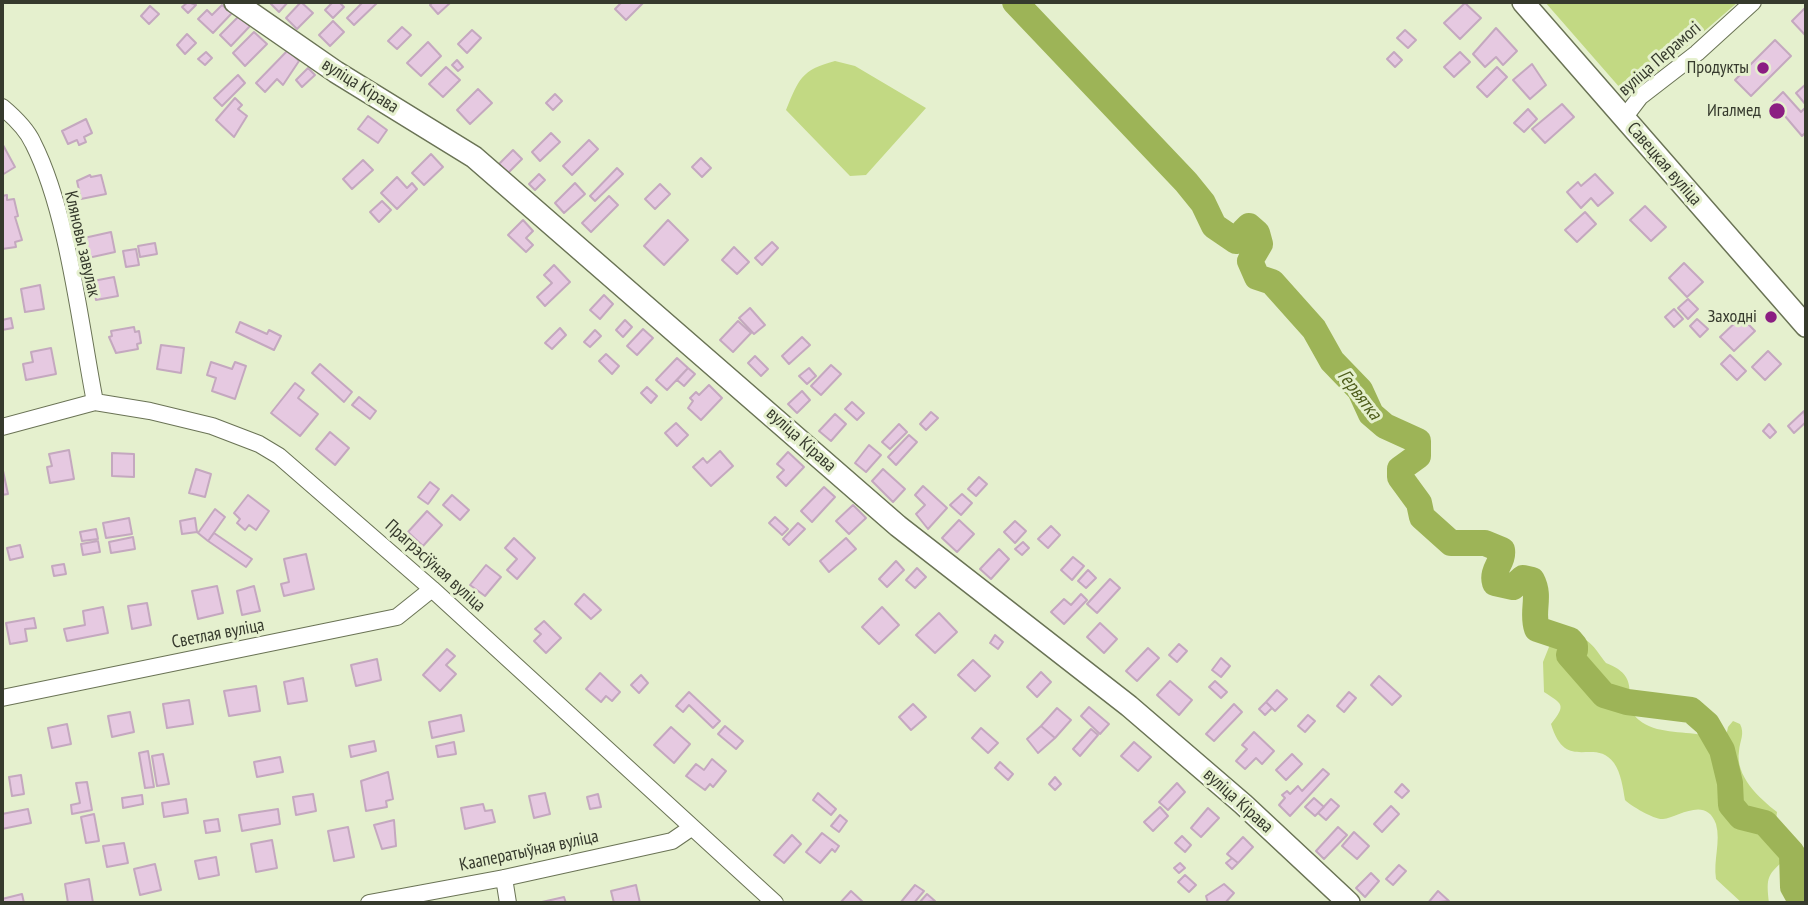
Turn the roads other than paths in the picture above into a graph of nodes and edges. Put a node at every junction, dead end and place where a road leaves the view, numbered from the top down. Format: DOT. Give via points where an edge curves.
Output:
graph roads {
  1 [pos="235,2"];
  2 [pos="1523,2"];
  3 [pos="1754,2"];
  4 [pos="2,107"];
  5 [pos="1623,117"];
  6 [pos="1806,326"];
  7 [pos="95,402"];
  8 [pos="2,427"];
  9 [pos="432,589"];
  10 [pos="2,698"];
  11 [pos="691,828"];
  12 [pos="504,878"];
  13 [pos="369,903"];
  14 [pos="508,903"];
  15 [pos="775,903"];
  16 [pos="1349,903"];
  1 -- 16 [label="street, вуліца Кірава" via="335,72 474,157 898,526 1129,706"];
  2 -- 5 [label="street, Савецкая вуліца"];
  3 -- 5 [label="street, вуліца Перамогі" via="1640,97"];
  4 -- 7 [label="street, Кляновы завулак" via="24,129 46,171"];
  5 -- 6 [label="street, Савецкая вуліца"];
  7 -- 8 [label="street, Прагрэсіўная вуліца"];
  7 -- 9 [label="street, Прагрэсіўная вуліца" via="212,426 259,444 299,470"];
  9 -- 10 [label="street, Светлая вуліца" via="397,618"];
  9 -- 11 [label="street, Прагрэсіўная вуліца"];
  11 -- 12 [label="street, Кааператыўная вуліца" via="671,841"];
  11 -- 15 [label="street, Прагрэсіўная вуліца"];
  12 -- 13 [label="street, Кааператыўная вуліца"];
  12 -- 14 [label="street"];
}
